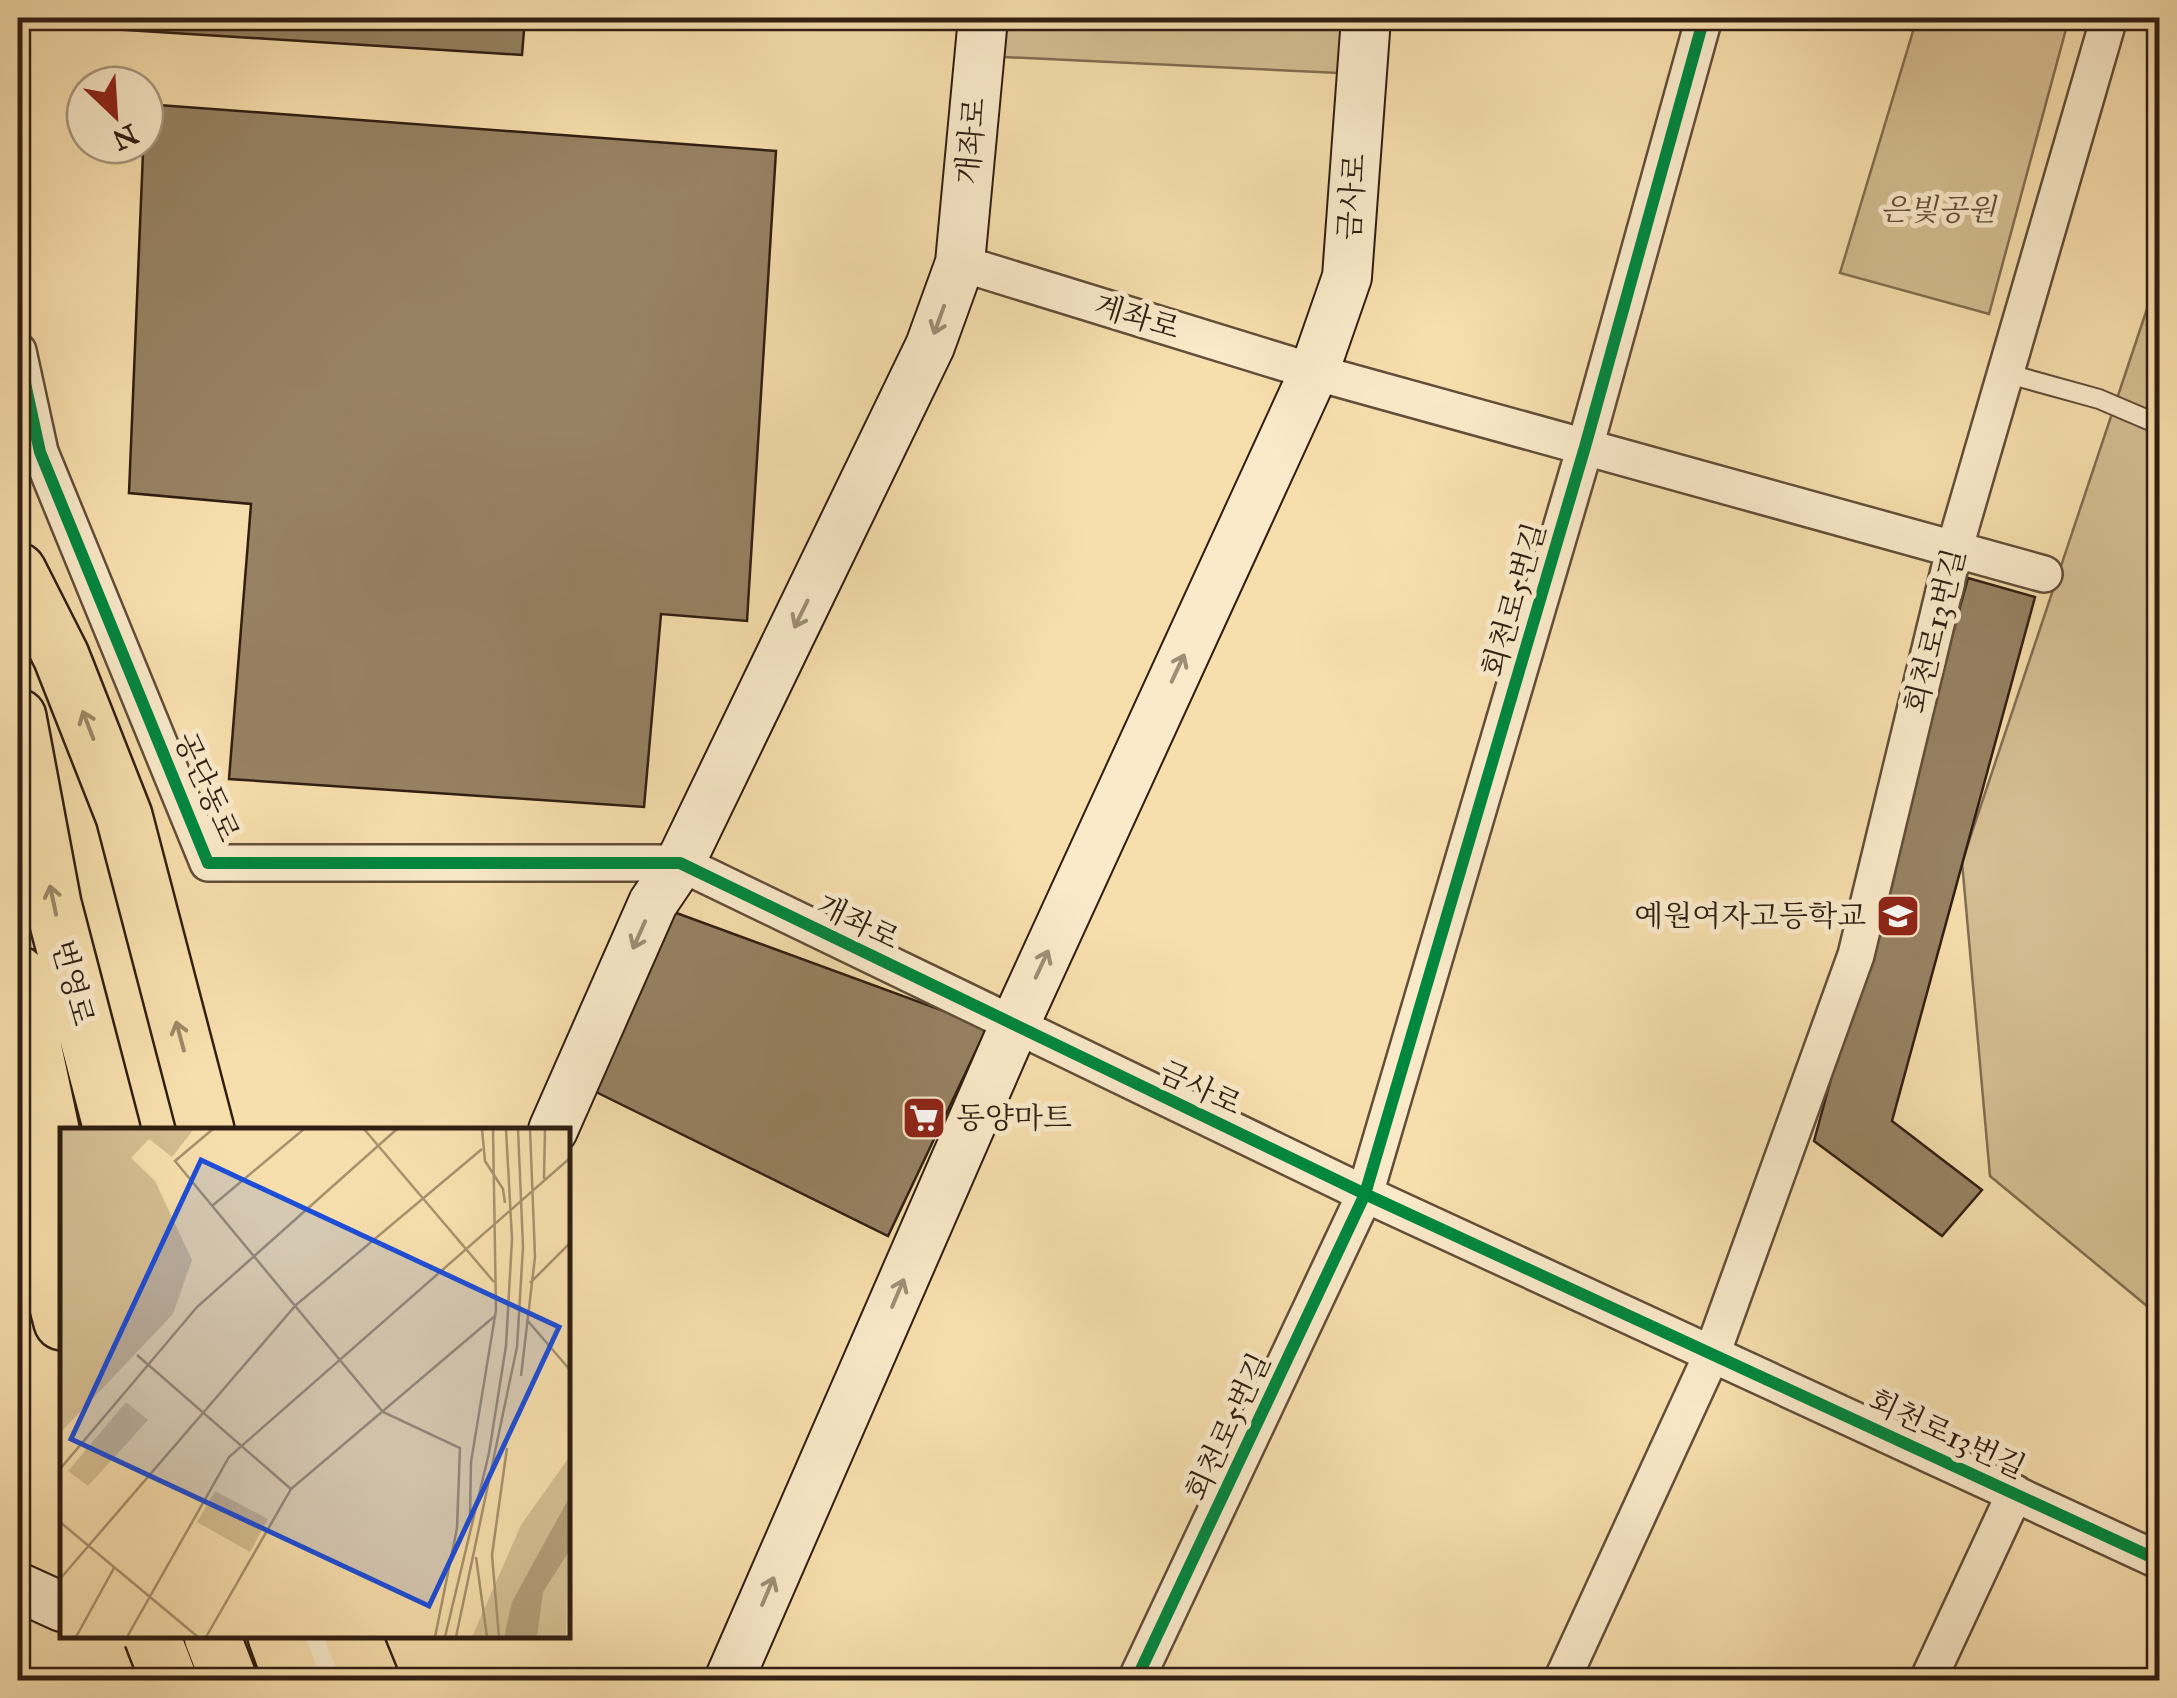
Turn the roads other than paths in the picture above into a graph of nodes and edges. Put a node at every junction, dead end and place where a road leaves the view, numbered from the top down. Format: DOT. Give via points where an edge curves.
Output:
graph roads {
  1 [pos="982,18"];
  2 [pos="1366,18"];
  3 [pos="1704,18"];
  4 [pos="2109,18"];
  5 [pos="960,264"];
  6 [pos="18,350"];
  7 [pos="1314,372"];
  8 [pos="2006,373"];
  9 [pos="2160,425"];
  10 [pos="1585,447"];
  11 [pos="1954,550"];
  12 [pos="18,570"];
  13 [pos="2044,574"];
  14 [pos="18,717"];
  15 [pos="680,863"];
  16 [pos="18,974"];
  17 [pos="1014,1026"];
  18 [pos="111,1128"];
  19 [pos="205,1128"];
  20 [pos="553,1128"];
  21 [pos="18,1158"];
  22 [pos="60,1172"];
  23 [pos="1365,1194"];
  24 [pos="60,1315"];
  25 [pos="1712,1354"];
  26 [pos="2015,1493"];
  27 [pos="2160,1561"];
  28 [pos="18,1587"];
  29 [pos="60,1606"];
  30 [pos="128,1638"];
  31 [pos="227,1638"];
  32 [pos="277,1638"];
  33 [pos="330,1638"];
  34 [pos="354,1638"];
  35 [pos="194,1663"];
  36 [pos="292,1680"];
  37 [pos="313,1680"];
  38 [pos="371,1680"];
  39 [pos="729,1680"];
  40 [pos="1136,1680"];
  41 [pos="1562,1680"];
  42 [pos="1928,1680"];
  1 -- 5 [label="main road, 개좌로"];
  2 -- 7 [label="main road, 금사로" via="1346,277"];
  3 -- 10 [label="street, 회천로5번길"];
  4 -- 8 [label="street, 회천로13번길"];
  5 -- 7 [label="street, 계좌로"];
  5 -- 15 [label="main road, 개좌로, one-way" via="930,346"];
  6 -- 15 [label="street, 공단동로" via="40,452 208,863"];
  7 -- 10 [label="street"];
  17 -- 7 [label="main road, 금사로, one-way"];
  8 -- 9 [label="lane" via="2099,398"];
  8 -- 11 [label="street, 회천로13번길"];
  10 -- 11 [label="street"];
  10 -- 23 [label="street, 회천로5번길"];
  11 -- 13 [label="street"];
  11 -- 25 [label="street, 회천로13번길" via="1856,956"];
  19 -- 12 [label="highway, one-way" via="124,816 61,656"];
  18 -- 14 [label="highway, 번영로, one-way" via="53,904"];
  15 -- 17 [label="street, 개좌로"];
  15 -- 20 [label="main road, 개좌로, one-way" via="653,902"];
  16 -- 22 [label="highway, 번영로"];
  17 -- 23 [label="street, 금사로"];
  39 -- 17 [label="main road, 금사로, one-way"];
  21 -- 24 [label="highway"];
  23 -- 25 [label="street"];
  23 -- 40 [label="street, 회천로5번길"];
  25 -- 26 [label="street, 회천로13번길"];
  25 -- 41 [label="street, 회천로13번길"];
  26 -- 27 [label="street, 회천로13번길"];
  26 -- 42 [label="street"];
  28 -- 29 [label="main road"];
  30 -- 35 [label="main road"];
  31 -- 35 [label="main road"];
  32 -- 36 [label="highway"];
  33 -- 37 [label="main road"];
  34 -- 38 [label="highway"];
}
